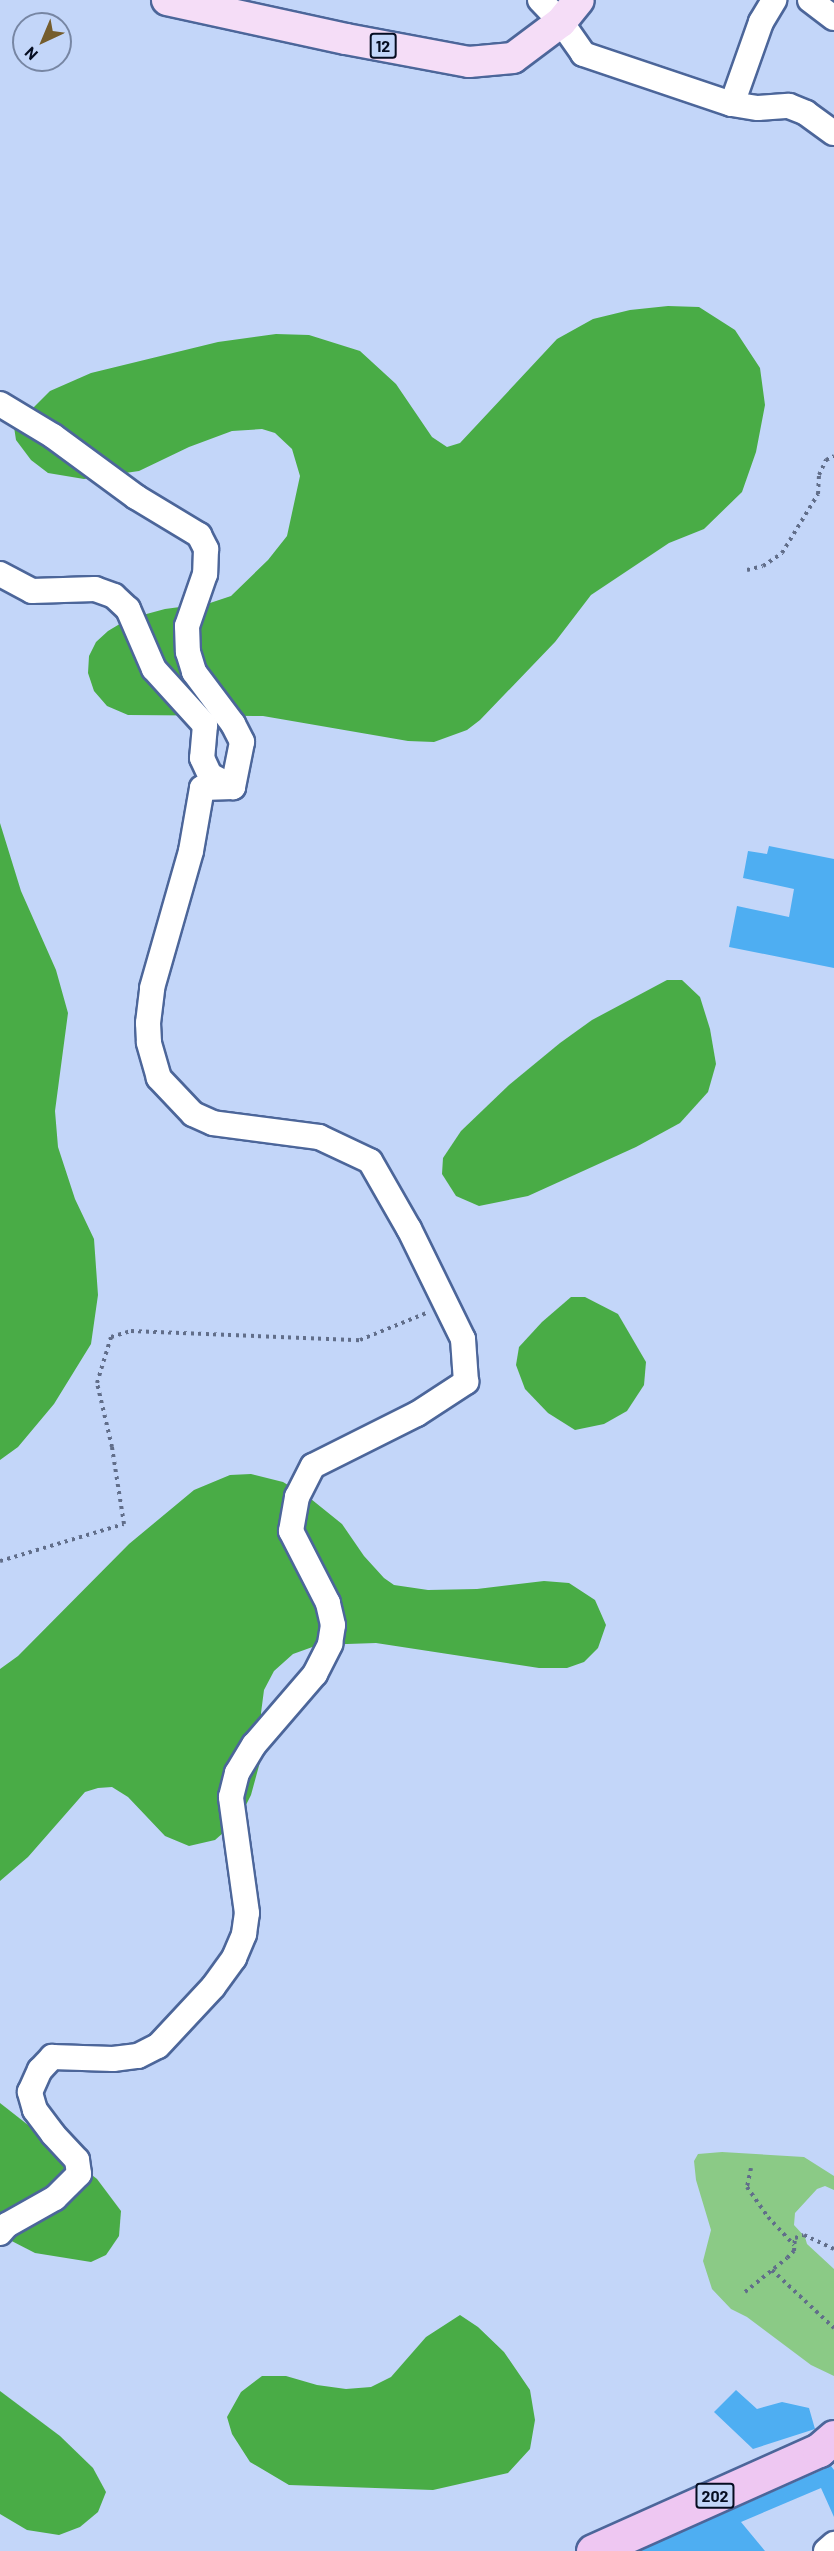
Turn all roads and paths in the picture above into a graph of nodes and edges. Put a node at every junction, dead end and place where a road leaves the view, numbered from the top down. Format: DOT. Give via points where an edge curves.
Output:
graph roads {
  1 [pos="167,0"];
  2 [pos="540,0"];
  3 [pos="774,0"];
  4 [pos="810,0"];
  5 [pos="570,11"];
  6 [pos="834,18"];
  7 [pos="732,104"];
  8 [pos="834,133"];
  9 [pos="0,404"];
  10 [pos="834,456"];
  11 [pos="747,570"];
  12 [pos="0,574"];
  13 [pos="233,787"];
  14 [pos="446,1305"];
  15 [pos="0,1561"];
  16 [pos="751,2168"];
  17 [pos="0,2233"];
  18 [pos="794,2246"];
  19 [pos="834,2249"];
  20 [pos="772,2270"];
  21 [pos="745,2292"];
  22 [pos="834,2328"];
  23 [pos="829,2451"];
  24 [pos="834,2544"];
  25 [pos="597,2550"];
  26 [pos="826,2551"];
  1 -- 5 [label="main road, 12" via="469,62 513,58"];
  2 -- 5 [label="street"];
  3 -- 7 [label="street" via="761,22"];
  4 -- 6 [label="street"];
  5 -- 7 [label="street" via="583,54"];
  7 -- 8 [label="street" via="758,108 789,106"];
  9 -- 13 [label="street" via="199,535 206,549 205,574 187,626 188,652 194,672 242,742"];
  10 -- 11 [label="path" via="826,460 819,475 818,494 782,553 763,566"];
  12 -- 13 [label="street" via="32,591 95,589 114,596 128,609 154,669 205,725 202,758 210,775"];
  13 -- 14 [label="street" via="202,788 191,851 152,988 148,1023 159,1078 193,1114 213,1123 319,1137 370,1161"];
  14 -- 15 [label="path" via="360,1340 131,1331 111,1337 97,1383 124,1524"];
  14 -- 17 [label="street" via="463,1339 466,1382 417,1414 313,1466 297,1497 291,1531 328,1603 333,1625 330,1644 315,1674 254,1745 237,1773 231,1797 247,1913 234,1958 213,1987 158,2046 138,2056 113,2059 52,2057 40,2070 30,2092 35,2110 77,2160 79,2174 55,2198"];
  16 -- 18 [label="path" via="747,2187"];
  18 -- 19 [label="path" via="795,2238 804,2235"];
  18 -- 20 [label="path" via="794,2252"];
  20 -- 21 [label="path"];
  20 -- 22 [label="path"];
  23 -- 25 [label="highway, 202"];
  24 -- 26 [label="street"];
}
